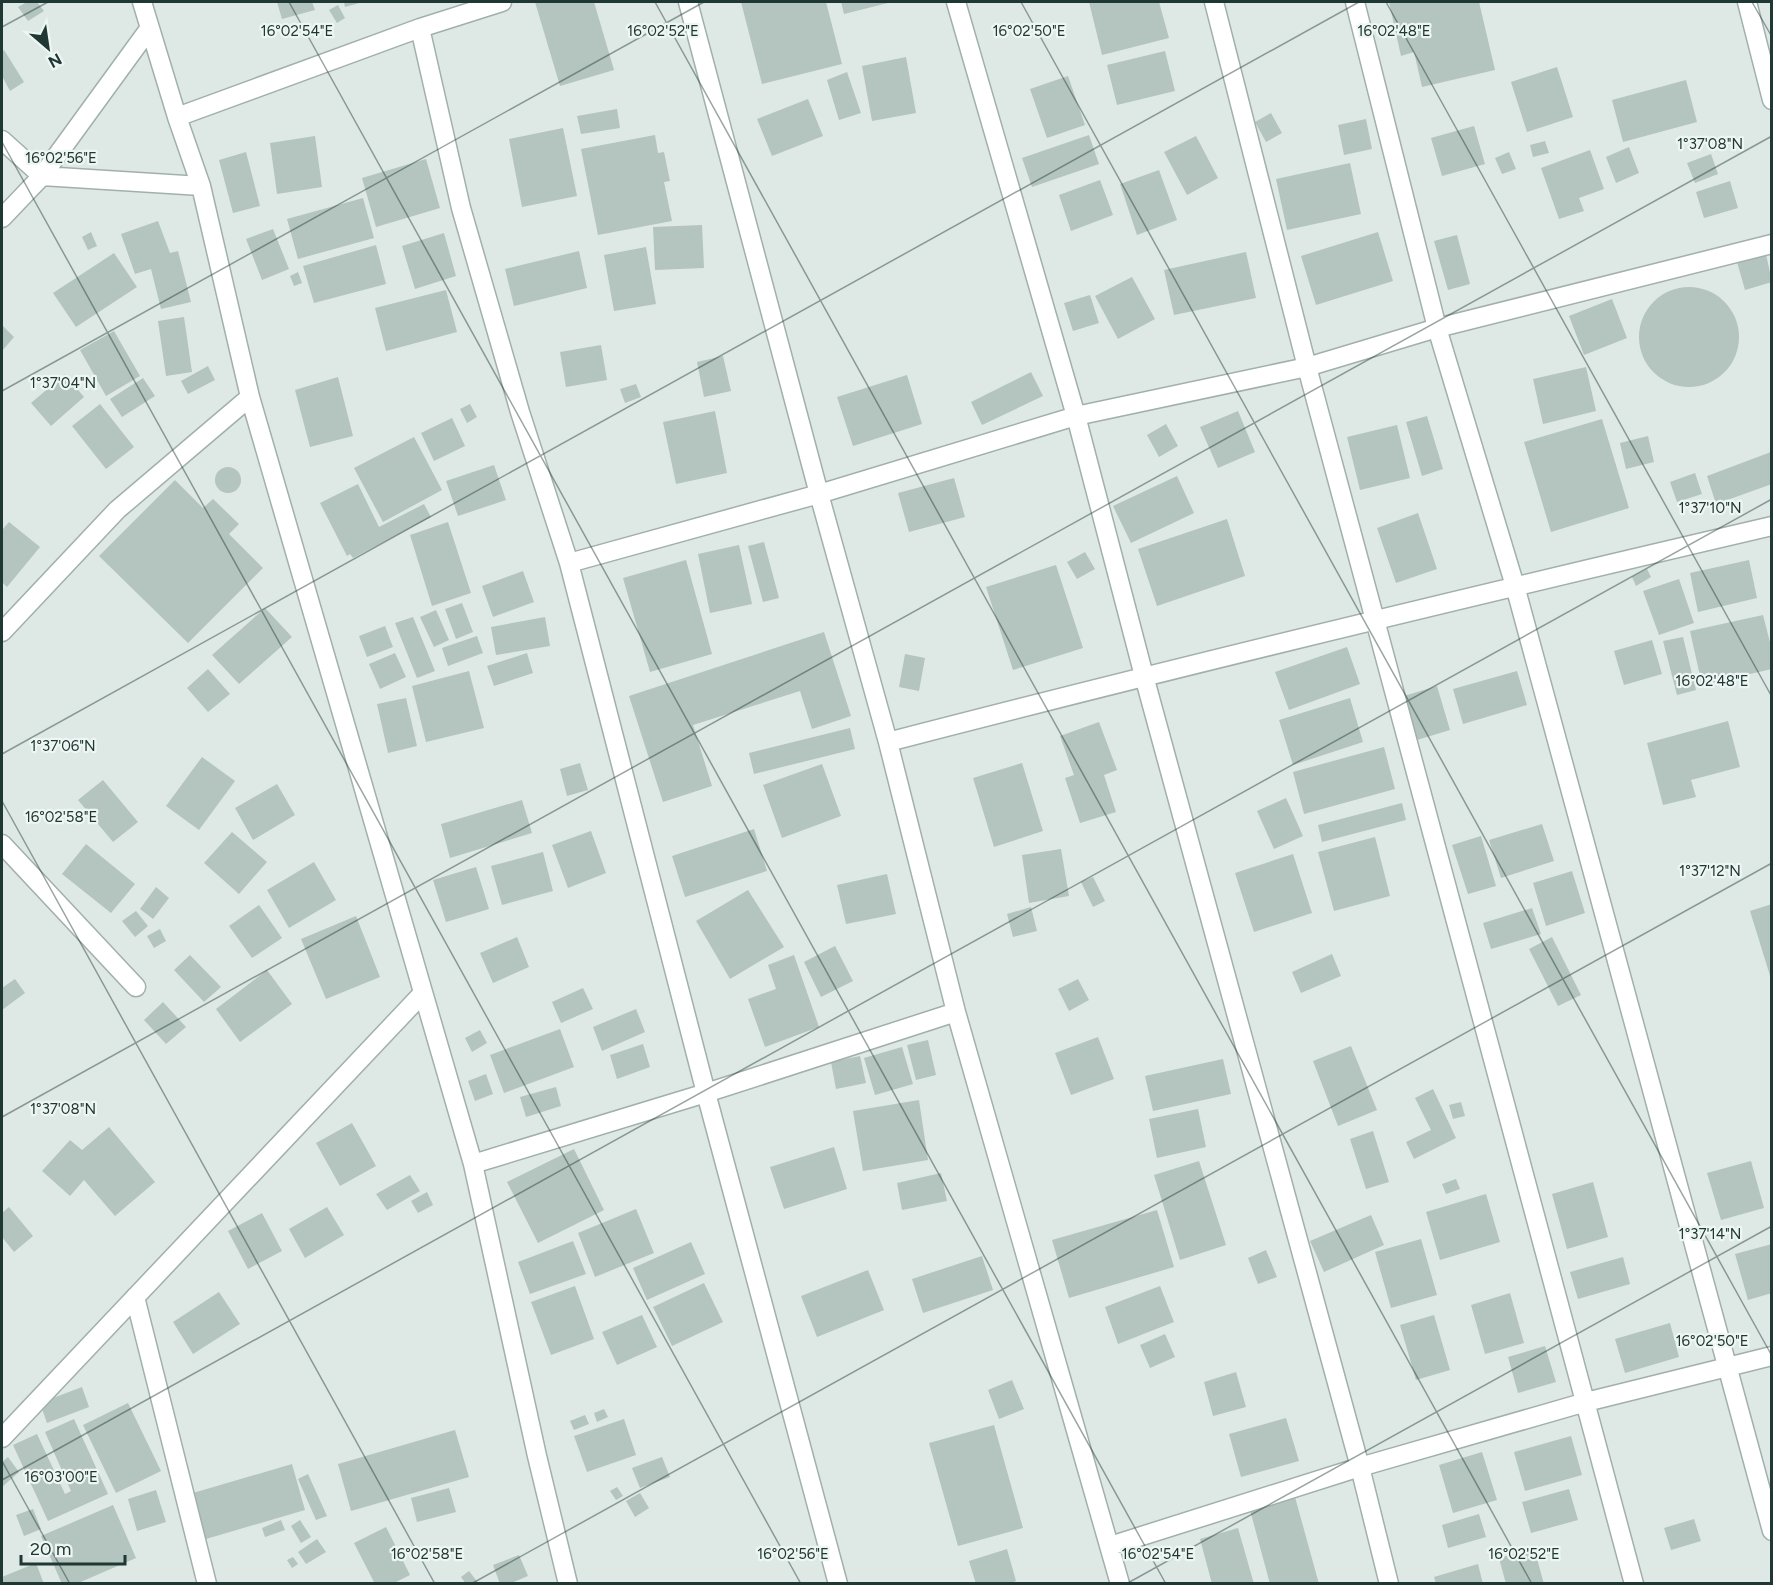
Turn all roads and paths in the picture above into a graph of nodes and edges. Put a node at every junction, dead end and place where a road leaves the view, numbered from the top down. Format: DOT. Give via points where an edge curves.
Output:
graph roads {
  1 [pos="142,2"];
  2 [pos="502,2"];
  3 [pos="688,2"];
  4 [pos="956,2"];
  5 [pos="1214,2"];
  6 [pos="1355,2"];
  7 [pos="1747,2"];
  8 [pos="420,28"];
  9 [pos="149,29"];
  10 [pos="1772,100"];
  11 [pos="177,117"];
  12 [pos="2,140"];
  13 [pos="42,176"];
  14 [pos="201,186"];
  15 [pos="2,218"];
  16 [pos="1772,244"];
  17 [pos="1437,328"];
  18 [pos="1307,367"];
  19 [pos="250,397"];
  20 [pos="1076,416"];
  21 [pos="819,494"];
  22 [pos="1772,526"];
  23 [pos="569,563"];
  24 [pos="1515,586"];
  25 [pos="1375,620"];
  26 [pos="2,632"];
  27 [pos="1144,676"];
  28 [pos="888,742"];
  29 [pos="2,844"];
  30 [pos="136,987"];
  31 [pos="423,993"];
  32 [pos="956,1012"];
  33 [pos="706,1093"];
  34 [pos="473,1164"];
  35 [pos="135,1297"];
  36 [pos="1772,1356"];
  37 [pos="1727,1368"];
  38 [pos="1586,1402"];
  39 [pos="2,1438"];
  40 [pos="1360,1467"];
  41 [pos="1772,1531"];
  42 [pos="1110,1546"];
  43 [pos="207,1584"];
  44 [pos="568,1584"];
  45 [pos="838,1584"];
  46 [pos="1120,1584"];
  47 [pos="1389,1584"];
  48 [pos="1634,1584"];
  1 -- 9 [label="street"];
  2 -- 8 [label="street"];
  3 -- 21 [label="street"];
  4 -- 20 [label="street"];
  5 -- 18 [label="street"];
  6 -- 17 [label="street"];
  7 -- 10 [label="street"];
  8 -- 11 [label="street"];
  8 -- 23 [label="street" via="486,299"];
  9 -- 11 [label="street"];
  9 -- 13 [label="street"];
  11 -- 14 [label="street"];
  12 -- 13 [label="street"];
  13 -- 14 [label="street"];
  13 -- 15 [label="street"];
  14 -- 19 [label="street"];
  16 -- 17 [label="street"];
  17 -- 18 [label="street"];
  17 -- 24 [label="street"];
  18 -- 20 [label="street"];
  18 -- 25 [label="street"];
  19 -- 26 [label="street" via="117,510"];
  19 -- 31 [label="street"];
  20 -- 21 [label="street"];
  20 -- 27 [label="street"];
  21 -- 23 [label="street"];
  21 -- 28 [label="street"];
  22 -- 24 [label="street"];
  23 -- 33 [label="street"];
  24 -- 25 [label="street"];
  24 -- 37 [label="street"];
  25 -- 27 [label="street"];
  25 -- 38 [label="street"];
  27 -- 28 [label="street"];
  27 -- 40 [label="street"];
  28 -- 32 [label="street"];
  29 -- 30 [label="street"];
  31 -- 34 [label="street"];
  31 -- 35 [label="street"];
  32 -- 33 [label="street"];
  32 -- 42 [label="street"];
  33 -- 34 [label="street"];
  33 -- 45 [label="street"];
  34 -- 44 [label="street"];
  35 -- 39 [label="street"];
  35 -- 43 [label="street"];
  36 -- 37 [label="street"];
  37 -- 38 [label="street"];
  37 -- 41 [label="street"];
  38 -- 40 [label="street"];
  38 -- 48 [label="street"];
  40 -- 42 [label="street"];
  40 -- 47 [label="street"];
  42 -- 46 [label="street"];
}
